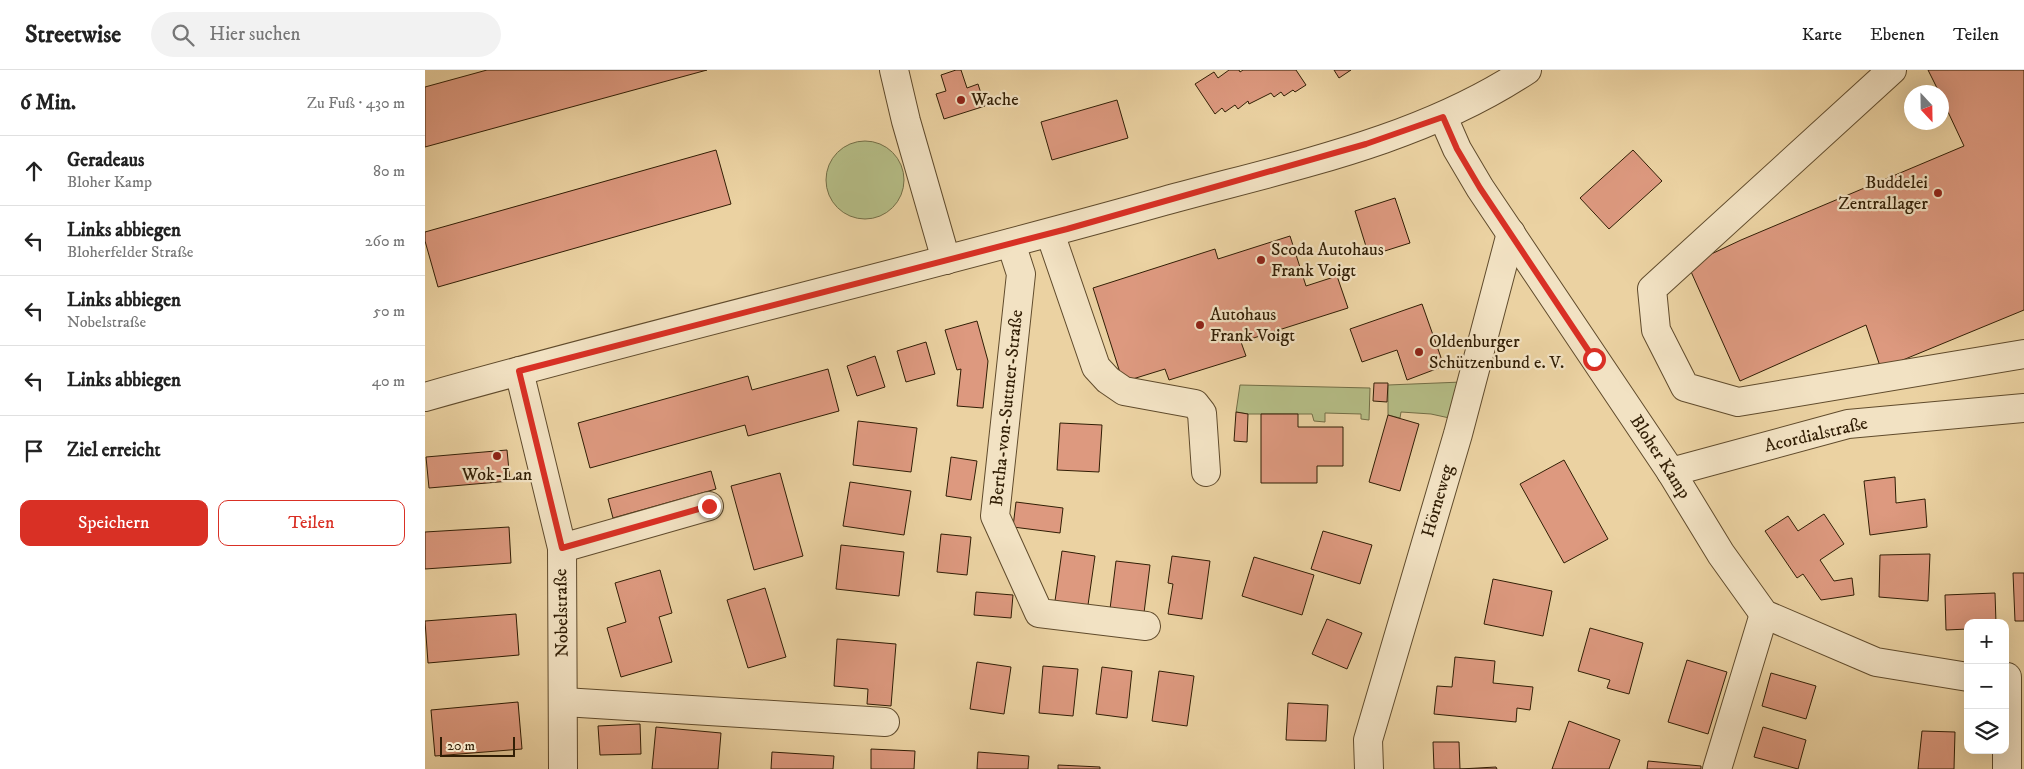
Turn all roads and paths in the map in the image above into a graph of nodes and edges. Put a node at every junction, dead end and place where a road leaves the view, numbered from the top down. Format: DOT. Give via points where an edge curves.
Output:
graph roads {
  1 [pos="894,70"];
  2 [pos="1527,70"];
  3 [pos="1892,70"];
  4 [pos="1443,117"];
  5 [pos="1050,233"];
  6 [pos="1511,233"];
  7 [pos="1011,244"];
  8 [pos="946,260"];
  9 [pos="2024,354"];
  10 [pos="519,371"];
  11 [pos="425,397"];
  12 [pos="2024,408"];
  13 [pos="1207,472"];
  14 [pos="1671,472"];
  15 [pos="709,506"];
  16 [pos="562,548"];
  17 [pos="1764,614"];
  18 [pos="1146,626"];
  19 [pos="1964,676"];
  20 [pos="2012,677"];
  21 [pos="564,702"];
  22 [pos="885,722"];
  23 [pos="563,769"];
  24 [pos="1369,769"];
  25 [pos="1717,769"];
  26 [pos="2007,769"];
  1 -- 8 [label="street"];
  2 -- 4 [label="street"];
  3 -- 9 [label="street" via="1653,289 1656,330 1685,387 1738,402"];
  4 -- 5 [label="street" via="1382,140"];
  4 -- 6 [label="street, Bloher Kamp" via="1457,149"];
  5 -- 7 [label="street"];
  5 -- 13 [label="street" via="1096,367 1124,391 1195,404 1202,413"];
  6 -- 14 [label="street, Bloher Kamp"];
  6 -- 24 [label="street, Hörneweg" via="1458,434 1368,740"];
  7 -- 8 [label="street"];
  7 -- 18 [label="street, Bertha-von-Suttner-Straße" via="1021,274 995,516 1039,614"];
  8 -- 10 [label="street"];
  10 -- 11 [label="street"];
  10 -- 16 [label="street, Nobelstraße"];
  12 -- 14 [label="street, Acordialstraße" via="1848,424"];
  14 -- 17 [label="street, Bloher Kamp" via="1721,554"];
  15 -- 16 [label="street"];
  16 -- 21 [label="street, Nobelstraße"];
  17 -- 19 [label="street" via="1876,662"];
  17 -- 25 [label="street"];
  20 -- 26 [label="street"];
  21 -- 22 [label="street"];
  21 -- 23 [label="street, Nobelstraße"];
}
